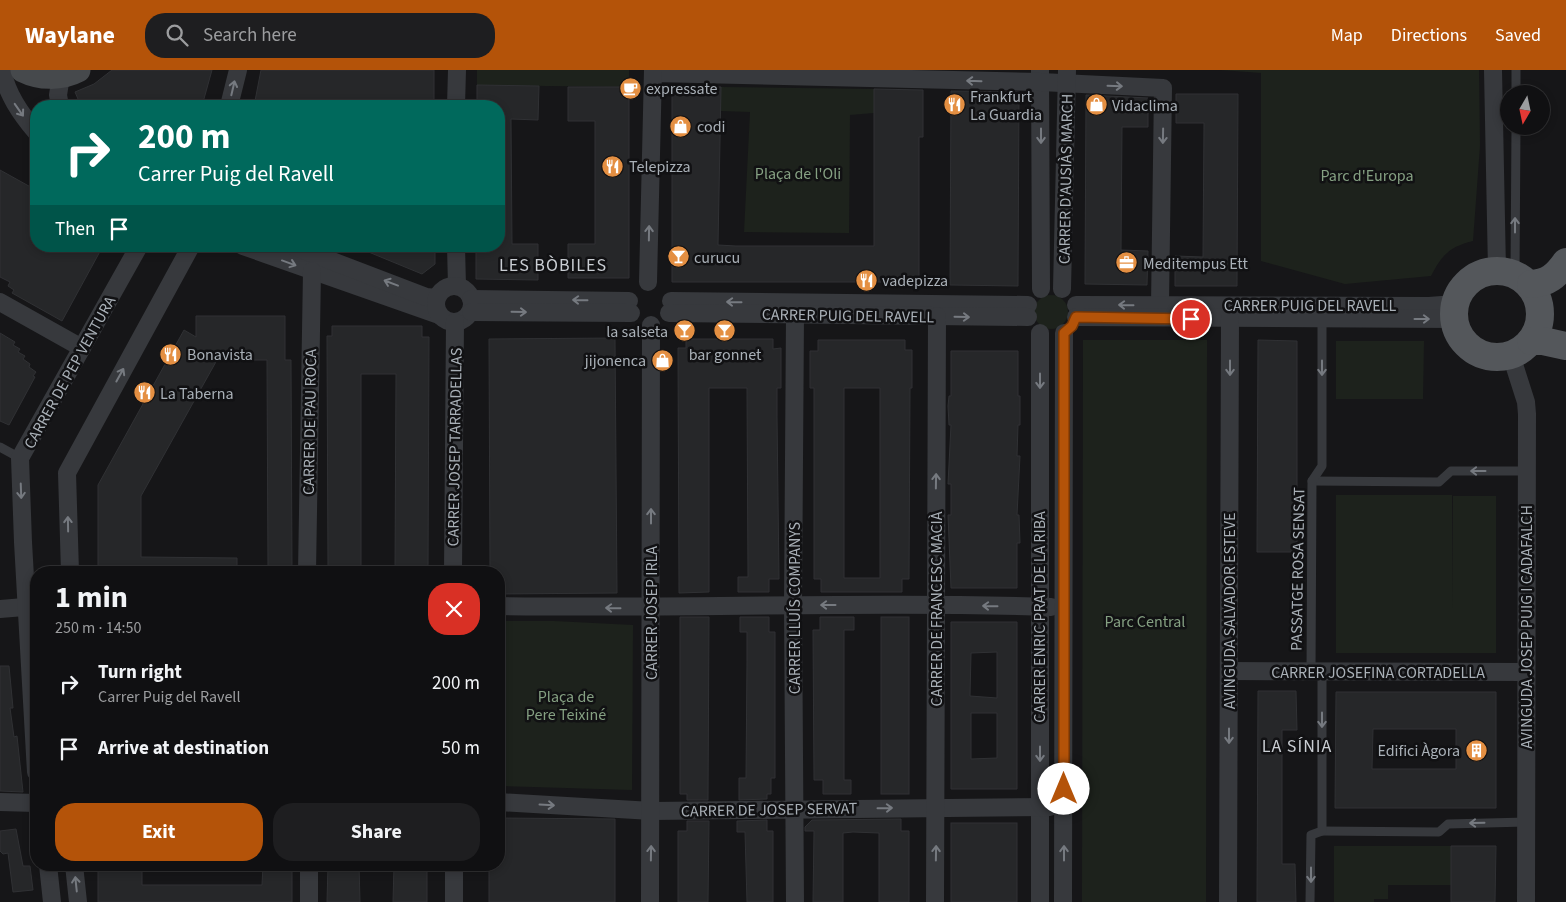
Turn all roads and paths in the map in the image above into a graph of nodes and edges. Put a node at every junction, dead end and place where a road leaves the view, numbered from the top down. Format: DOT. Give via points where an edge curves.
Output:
graph roads {
  1 [pos="238,70"];
  2 [pos="456,70"];
  3 [pos="1493,70"];
  4 [pos="1516,70"];
  5 [pos="653,72"];
  6 [pos="69,73"];
  7 [pos="859,74"];
  8 [pos="1041,76"];
  9 [pos="1067,77"];
  10 [pos="12,78"];
  11 [pos="1516,85"];
  12 [pos="59,100"];
  13 [pos="230,100"];
  14 [pos="456,100"];
  15 [pos="30,124"];
  16 [pos="1516,135"];
  17 [pos="136,252"];
  18 [pos="188,252"];
  19 [pos="260,252"];
  20 [pos="309,252"];
  21 [pos="456,252"];
  22 [pos="1566,262"];
  23 [pos="312,271"];
  24 [pos="1514,276"];
  25 [pos="648,282"];
  26 [pos="457,286"];
  27 [pos="1041,289"];
  28 [pos="1062,289"];
  29 [pos="0,302"];
  30 [pos="471,305"];
  31 [pos="1160,305"];
  32 [pos="630,307"];
  33 [pos="670,307"];
  34 [pos="1028,311"];
  35 [pos="1076,311"];
  36 [pos="444,312"];
  37 [pos="1455,312"];
  38 [pos="795,315"];
  39 [pos="937,316"];
  40 [pos="1540,316"];
  41 [pos="1230,319"];
  42 [pos="1322,319"];
  43 [pos="651,325"];
  44 [pos="1566,331"];
  45 [pos="1040,333"];
  46 [pos="1064,333"];
  47 [pos="1566,346"];
  48 [pos="82,348"];
  49 [pos="1521,348"];
  50 [pos="0,447"];
  51 [pos="20,458"];
  52 [pos="1527,471"];
  53 [pos="1312,481"];
  54 [pos="70,566"];
  55 [pos="307,566"];
  56 [pos="453,566"];
  57 [pos="30,592"];
  58 [pos="935,605"];
  59 [pos="30,606"];
  60 [pos="505,606"];
  61 [pos="793,606"];
  62 [pos="1039,607"];
  63 [pos="1063,607"];
  64 [pos="651,608"];
  65 [pos="0,609"];
  66 [pos="1229,672"];
  67 [pos="1316,672"];
  68 [pos="1526,672"];
  69 [pos="0,802"];
  70 [pos="505,802"];
  71 [pos="30,803"];
  72 [pos="936,807"];
  73 [pos="1040,807"];
  74 [pos="1064,807"];
  75 [pos="796,809"];
  76 [pos="652,811"];
  77 [pos="1526,822"];
  78 [pos="1322,831"];
  79 [pos="49,871"];
  80 [pos="75,871"];
  81 [pos="309,871"];
  82 [pos="454,871"];
  83 [pos="52,902"];
  84 [pos="78,902"];
  85 [pos="308,902"];
  86 [pos="454,902"];
  87 [pos="650,902"];
  88 [pos="795,902"];
  89 [pos="935,902"];
  90 [pos="1040,902"];
  91 [pos="1063,902"];
  92 [pos="1228,902"];
  93 [pos="1310,902"];
  94 [pos="1526,902"];
  13 -- 1 [label="street, one-way"];
  2 -- 14 [label="street"];
  3 -- 24 [label="street"];
  4 -- 11 [label="lane"];
  5 -- 7 [label="street"];
  25 -- 5 [label="street, one-way"];
  6 -- 10 [label="main road"];
  6 -- 12 [label="street" via="58,95"];
  8 -- 7 [label="street, one-way"];
  8 -- 9 [label="street"];
  8 -- 27 [label="street, CARRER D'AUSIÀS MARCH, one-way"];
  9 -- 28 [label="street, CARRER D'AUSIÀS MARCH"];
  9 -- 31 [label="street, one-way" via="1163,88"];
  10 -- 15 [label="street, one-way" via="17,107"];
  24 -- 16 [label="lane, one-way"];
  17 -- 48 [label="street, CARRER DE PEP VENTURA"];
  54 -- 18 [label="street, one-way" via="68,473"];
  19 -- 23 [label="street, one-way"];
  36 -- 20 [label="street, one-way" via="426,297"];
  21 -- 26 [label="street"];
  22 -- 24 [label="main road" via="1552,279 1543,283"];
  23 -- 36 [label="street"];
  23 -- 55 [label="street, CARRER DE PAU ROCA"];
  24 -- 37 [label="main road" via="1481,273 1468,281 1460,292"];
  24 -- 40 [label="main road" via="1540,306"];
  25 -- 32 [label="street" via="636,286"];
  25 -- 33 [label="street" via="662,285 667,290"];
  26 -- 30 [label="street" via="467,291"];
  26 -- 36 [label="street" via="445,289"];
  27 -- 28 [label="street"];
  27 -- 34 [label="street" via="1030,299"];
  28 -- 35 [label="street" via="1070,294"];
  29 -- 48 [label="street"];
  30 -- 32 [label="street"];
  30 -- 36 [label="street" via="465,319"];
  31 -- 35 [label="street, CARRER PUIG DEL RAVELL, one-way"];
  31 -- 37 [label="street, CARRER PUIG DEL RAVELL" via="1429,306"];
  32 -- 43 [label="street" via="638,322"];
  34 -- 33 [label="street, CARRER PUIG DEL RAVELL, one-way"];
  33 -- 38 [label="street, CARRER PUIG DEL RAVELL"];
  33 -- 43 [label="street" via="662,321"];
  39 -- 34 [label="street, CARRER PUIG DEL RAVELL, one-way"];
  34 -- 45 [label="street" via="1032,325"];
  35 -- 41 [label="street, CARRER PUIG DEL RAVELL"];
  35 -- 46 [label="street" via="1072,326"];
  36 -- 56 [label="street, CARRER JOSEP TARRADELLAS"];
  42 -- 37 [label="street, CARRER PUIG DEL RAVELL, one-way"];
  37 -- 49 [label="main road" via="1458,332 1474,350 1498,357"];
  38 -- 39 [label="street, CARRER PUIG DEL RAVELL"];
  38 -- 61 [label="street, CARRER LLUÍS COMPANYS"];
  58 -- 39 [label="street, CARRER DE FRANCESC MACIÀ, one-way"];
  40 -- 44 [label="main road"];
  40 -- 49 [label="main road" via="1536,332"];
  41 -- 42 [label="street, CARRER PUIG DEL RAVELL"];
  41 -- 66 [label="street, AVINGUDA SALVADOR ESTEVE, one-way"];
  42 -- 53 [label="lane, PASSATGE ROSA SENSAT, one-way" via="1322,466"];
  64 -- 43 [label="street, CARRER JOSEP IRLA, one-way"];
  45 -- 46 [label="street" via="1052,336"];
  45 -- 62 [label="street, CARRER ENRIC PRAT DE LA RIBA, one-way"];
  46 -- 63 [label="street, CARRER ENRIC PRAT DE LA RIBA"];
  47 -- 49 [label="main road" via="1543,341"];
  48 -- 51 [label="street, CARRER DE PEP VENTURA"];
  49 -- 52 [label="street, AVINGUDA JOSEP PUIG I CADAFALCH"];
  50 -- 51 [label="lane"];
  51 -- 57 [label="street, CARRER DE PEP VENTURA, one-way" via="23,542"];
  52 -- 53 [label="lane, one-way" via="1451,471 1439,482"];
  52 -- 68 [label="street, AVINGUDA JOSEP PUIG I CADAFALCH"];
  53 -- 67 [label="lane, PASSATGE ROSA SENSAT"];
  58 -- 61 [label="street, one-way"];
  62 -- 58 [label="street, one-way"];
  58 -- 72 [label="street, CARRER DE FRANCESC MACIÀ"];
  59 -- 65 [label="street"];
  64 -- 60 [label="street, one-way"];
  61 -- 64 [label="street"];
  61 -- 75 [label="street, CARRER LLUÍS COMPANYS"];
  62 -- 63 [label="street"];
  62 -- 73 [label="street, CARRER ENRIC PRAT DE LA RIBA, one-way"];
  63 -- 74 [label="street, CARRER ENRIC PRAT DE LA RIBA"];
  64 -- 76 [label="street, CARRER JOSEP IRLA"];
  66 -- 67 [label="street, CARRER JOSEFINA CORTADELLA"];
  66 -- 92 [label="street, AVINGUDA SALVADOR ESTEVE, one-way"];
  67 -- 68 [label="street, CARRER JOSEFINA CORTADELLA"];
  67 -- 78 [label="lane, PASSATGE ROSA SENSAT, one-way"];
  68 -- 77 [label="street, AVINGUDA JOSEP PUIG I CADAFALCH"];
  69 -- 71 [label="street"];
  70 -- 76 [label="street, CARRER DE JOSEP SERVAT, one-way"];
  72 -- 73 [label="street, CARRER DE JOSEP SERVAT"];
  75 -- 72 [label="street, CARRER DE JOSEP SERVAT, one-way"];
  89 -- 72 [label="street, CARRER DE FRANCESC MACIÀ, one-way"];
  73 -- 74 [label="street, CARRER DE JOSEP SERVAT"];
  73 -- 90 [label="street, CARRER ENRIC PRAT DE LA RIBA"];
  91 -- 74 [label="street, CARRER ENRIC PRAT DE LA RIBA, one-way"];
  75 -- 76 [label="street, CARRER DE JOSEP SERVAT"];
  75 -- 88 [label="street, CARRER LLUÍS COMPANYS"];
  87 -- 76 [label="street, CARRER JOSEP IRLA, one-way"];
  77 -- 78 [label="lane, one-way" via="1448,824 1439,832"];
  77 -- 94 [label="street, AVINGUDA JOSEP PUIG I CADAFALCH"];
  78 -- 93 [label="lane, one-way" via="1311,835"];
  79 -- 83 [label="street"];
  84 -- 80 [label="street, one-way"];
  81 -- 85 [label="street"];
  82 -- 86 [label="street"];
}
